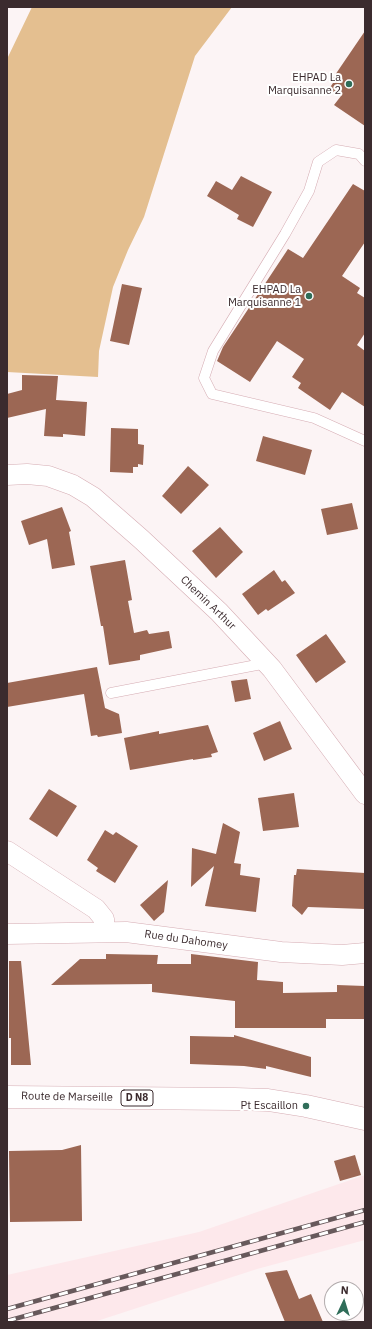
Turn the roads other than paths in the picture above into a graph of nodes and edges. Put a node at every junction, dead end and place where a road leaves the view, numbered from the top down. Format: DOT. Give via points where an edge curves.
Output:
graph roads {
  1 [pos="365,161"];
  2 [pos="365,441"];
  3 [pos="7,476"];
  4 [pos="267,663"];
  5 [pos="111,693"];
  6 [pos="365,794"];
  7 [pos="7,851"];
  8 [pos="105,932"];
  9 [pos="7,934"];
  10 [pos="365,954"];
  11 [pos="7,1096"];
  12 [pos="365,1119"];
  1 -- 2 [label="lane" via="359,154 336,150 318,162 309,192 213,351 204,378 212,394 314,418"];
  3 -- 4 [label="street, Chemin Arthur" via="38,474 56,478 93,498 219,612"];
  4 -- 5 [label="lane"];
  4 -- 6 [label="street, Chemin Arthur" via="286,685"];
  7 -- 8 [label="street" via="96,909 104,919"];
  8 -- 9 [label="street, Rue du Dahomey"];
  8 -- 10 [label="street, Rue du Dahomey" via="126,932 281,952"];
  11 -- 12 [label="main road, Route de Marseille / D N8" via="268,1100"];
}
